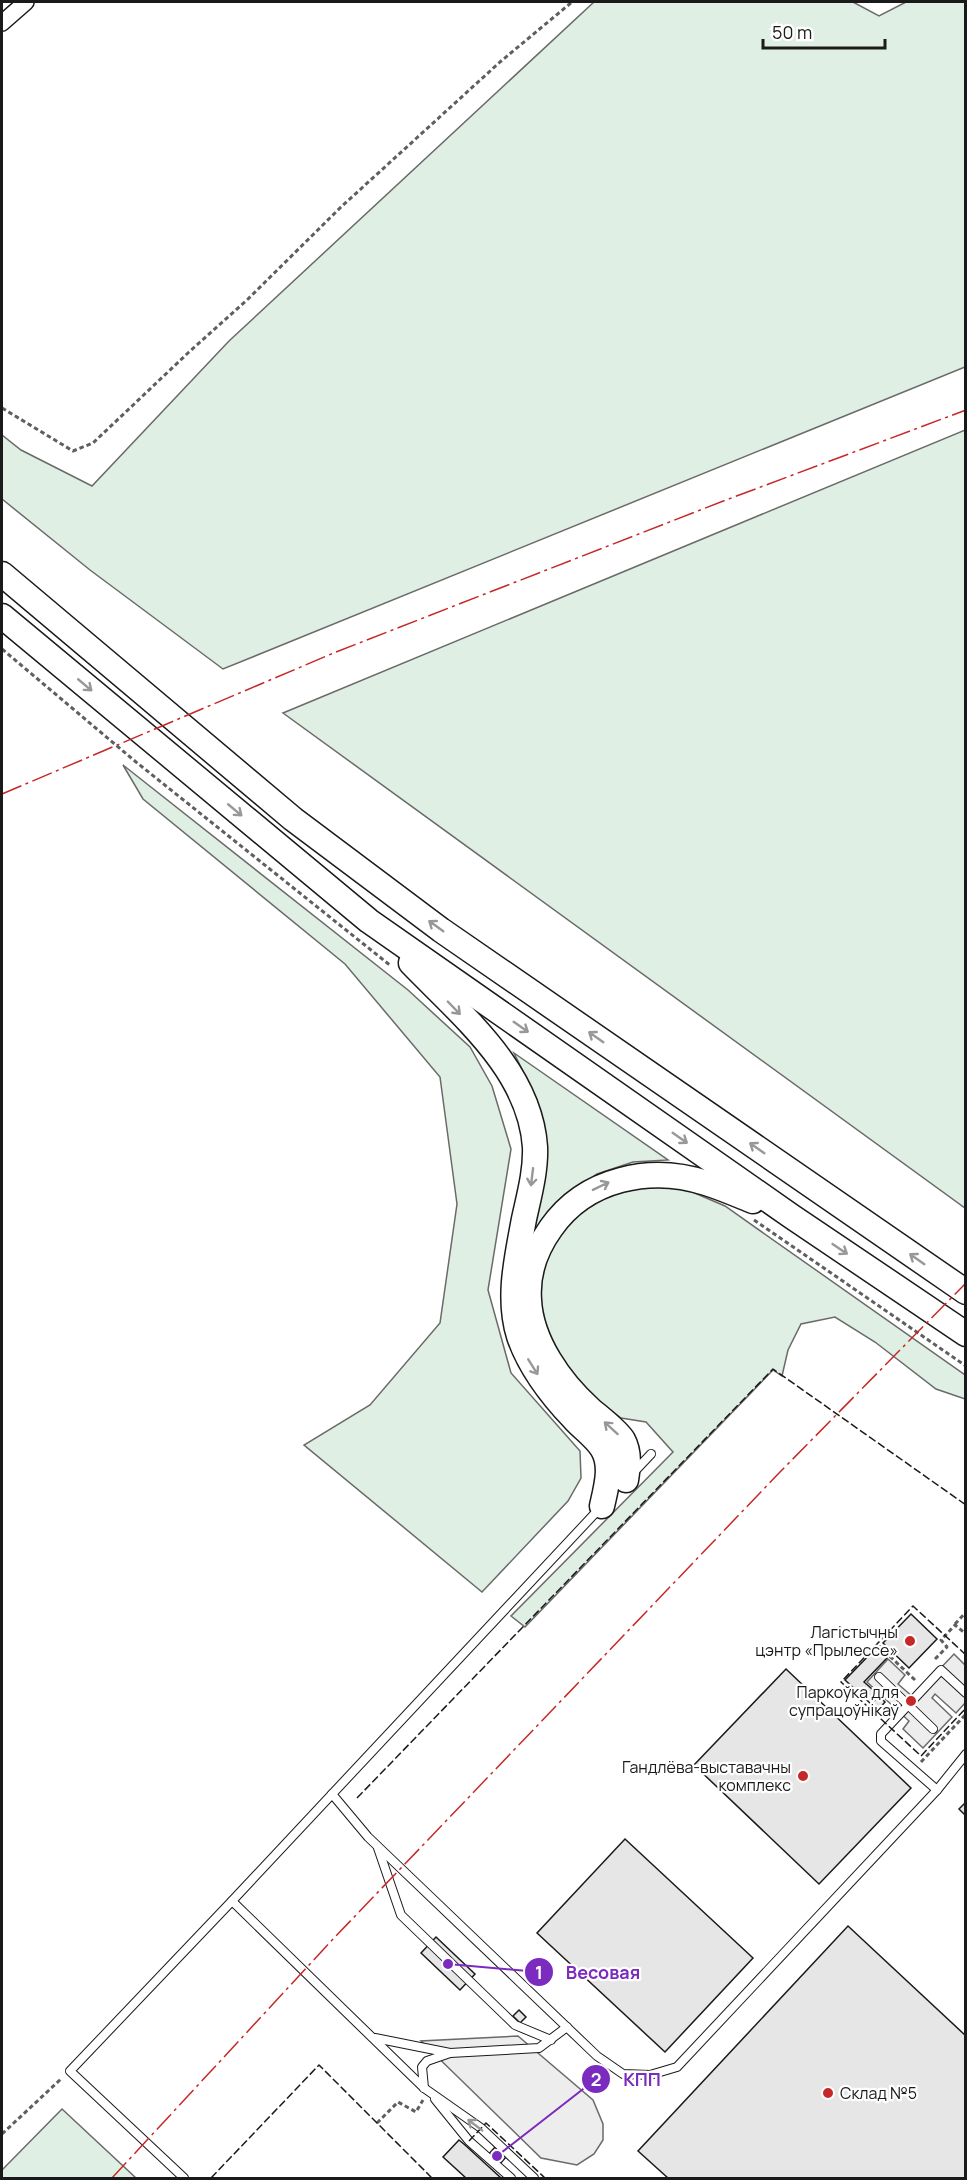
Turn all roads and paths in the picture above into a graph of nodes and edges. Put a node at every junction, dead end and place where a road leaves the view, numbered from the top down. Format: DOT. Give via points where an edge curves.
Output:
graph roads {
  1 [pos="26,2"];
  2 [pos="572,2"];
  3 [pos="2,23"];
  4 [pos="2,408"];
  5 [pos="2,574"];
  6 [pos="2,616"];
  7 [pos="2,649"];
  8 [pos="369,921"];
  9 [pos="396,971"];
  10 [pos="791,1216"];
  11 [pos="966,1292"];
  12 [pos="966,1334"];
  13 [pos="651,1454"];
  14 [pos="626,1480"];
  15 [pos="602,1506"];
  16 [pos="966,1612"];
  17 [pos="955,1624"];
  18 [pos="966,1634"];
  19 [pos="931,1664"];
  20 [pos="879,1677"];
  21 [pos="966,1693"];
  22 [pos="908,1704"];
  23 [pos="933,1729"];
  24 [pos="966,1754"];
  25 [pos="937,1790"];
  26 [pos="332,1794"];
  27 [pos="377,1845"];
  28 [pos="232,1901"];
  29 [pos="567,2027"];
  30 [pos="374,2038"];
  31 [pos="551,2040"];
  32 [pos="450,2053"];
  33 [pos="70,2071"];
  34 [pos="426,2089"];
  35 [pos="377,2123"];
  36 [pos="2,2134"];
  37 [pos="184,2178"];
  38 [pos="511,2178"];
  39 [pos="534,2178"];
  1 -- 3 [label="street"];
  2 -- 4 [label="path" via="341,207 93,443 73,451"];
  11 -- 5 [label="highway, one-way" via="441,930 293,819"];
  6 -- 8 [label="highway, one-way"];
  7 -- 9 [label="path"];
  8 -- 10 [label="highway, one-way"];
  8 -- 15 [label="highway, one-way" via="498,1055 519,1089 532,1122 535,1149 514,1283 518,1334 542,1381 603,1449 609,1476"];
  10 -- 12 [label="highway, one-way"];
  14 -- 10 [label="highway, one-way" via="629,1459 623,1439 563,1383 533,1326 529,1300 531,1269 542,1241 577,1200 605,1183 634,1176 668,1175 705,1182"];
  13 -- 14 [label="lane"];
  14 -- 15 [label="lane"];
  15 -- 26 [label="lane"];
  16 -- 17 [label="path"];
  17 -- 18 [label="path"];
  17 -- 19 [label="path" via="941,1640 947,1647"];
  20 -- 22 [label="lane"];
  21 -- 22 [label="lane" via="941,1670"];
  22 -- 23 [label="lane"];
  22 -- 25 [label="lane" via="881,1734 881,1741"];
  24 -- 25 [label="lane"];
  25 -- 29 [label="lane" via="677,2067 650,2075 623,2074"];
  26 -- 27 [label="lane"];
  26 -- 28 [label="lane"];
  27 -- 29 [label="lane"];
  27 -- 31 [label="lane" via="401,1915 515,2025"];
  28 -- 30 [label="lane"];
  28 -- 33 [label="lane"];
  29 -- 31 [label="lane"];
  30 -- 32 [label="lane"];
  30 -- 34 [label="lane"];
  31 -- 32 [label="lane" via="539,2048"];
  32 -- 34 [label="lane" via="427,2061 422,2067"];
  33 -- 36 [label="path"];
  33 -- 37 [label="lane"];
  34 -- 35 [label="path" via="416,2112 398,2102"];
  34 -- 38 [label="lane" via="469,2141"];
  39 -- 34 [label="lane, one-way" via="481,2128"];
}
